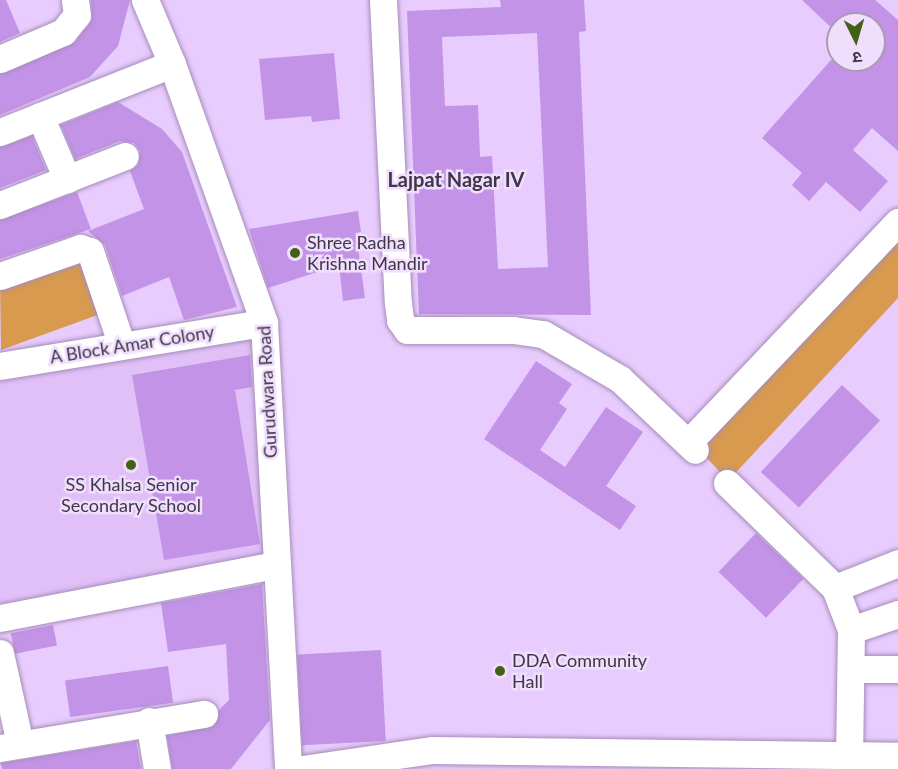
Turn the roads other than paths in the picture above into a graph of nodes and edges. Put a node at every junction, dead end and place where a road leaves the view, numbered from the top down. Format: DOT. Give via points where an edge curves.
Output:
graph roads {
  1 [pos="75,0"];
  2 [pos="145,0"];
  3 [pos="383,0"];
  4 [pos="0,59"];
  5 [pos="172,64"];
  6 [pos="40,116"];
  7 [pos="0,132"];
  8 [pos="125,156"];
  9 [pos="68,179"];
  10 [pos="0,205"];
  11 [pos="898,222"];
  12 [pos="0,276"];
  13 [pos="264,323"];
  14 [pos="122,346"];
  15 [pos="1,364"];
  16 [pos="727,483"];
  17 [pos="898,563"];
  18 [pos="276,565"];
  19 [pos="835,588"];
  20 [pos="898,614"];
  21 [pos="0,618"];
  22 [pos="851,630"];
  23 [pos="0,653"];
  24 [pos="852,669"];
  25 [pos="898,669"];
  26 [pos="204,714"];
  27 [pos="149,721"];
  28 [pos="10,746"];
  29 [pos="849,756"];
  30 [pos="898,756"];
  31 [pos="507,759"];
  32 [pos="563,759"];
  33 [pos="433,760"];
  34 [pos="628,761"];
  35 [pos="739,762"];
  36 [pos="795,762"];
  37 [pos="157,769"];
  38 [pos="288,769"];
  39 [pos="302,769"];
  1 -- 4 [label="street" via="77,15 63,32"];
  2 -- 5 [label="street, Gurudwara Road"];
  3 -- 11 [label="street" via="398,303 400,320 407,330 513,330 543,334 620,379 691,446"];
  5 -- 6 [label="street"];
  5 -- 13 [label="street, Gurudwara Road"];
  6 -- 7 [label="street"];
  6 -- 9 [label="street"];
  8 -- 9 [label="street"];
  9 -- 10 [label="street"];
  12 -- 14 [label="street" via="80,248 90,251"];
  13 -- 14 [label="street, A Block Amar Colony"];
  13 -- 18 [label="street, Gurudwara Road"];
  14 -- 15 [label="street, A Block Amar Colony"];
  16 -- 19 [label="street"];
  17 -- 19 [label="street"];
  18 -- 21 [label="street"];
  18 -- 38 [label="street, Gurudwara Road"];
  19 -- 22 [label="street"];
  20 -- 22 [label="street"];
  22 -- 24 [label="street"];
  23 -- 28 [label="street"];
  24 -- 25 [label="street"];
  24 -- 29 [label="street"];
  26 -- 27 [label="street"];
  27 -- 28 [label="street"];
  27 -- 37 [label="street"];
  29 -- 30 [label="street"];
  29 -- 36 [label="street"];
  31 -- 32 [label="street"];
  31 -- 33 [label="street"];
  32 -- 34 [label="street"];
  33 -- 39 [label="street"];
  34 -- 35 [label="street"];
  35 -- 36 [label="street"];
}
